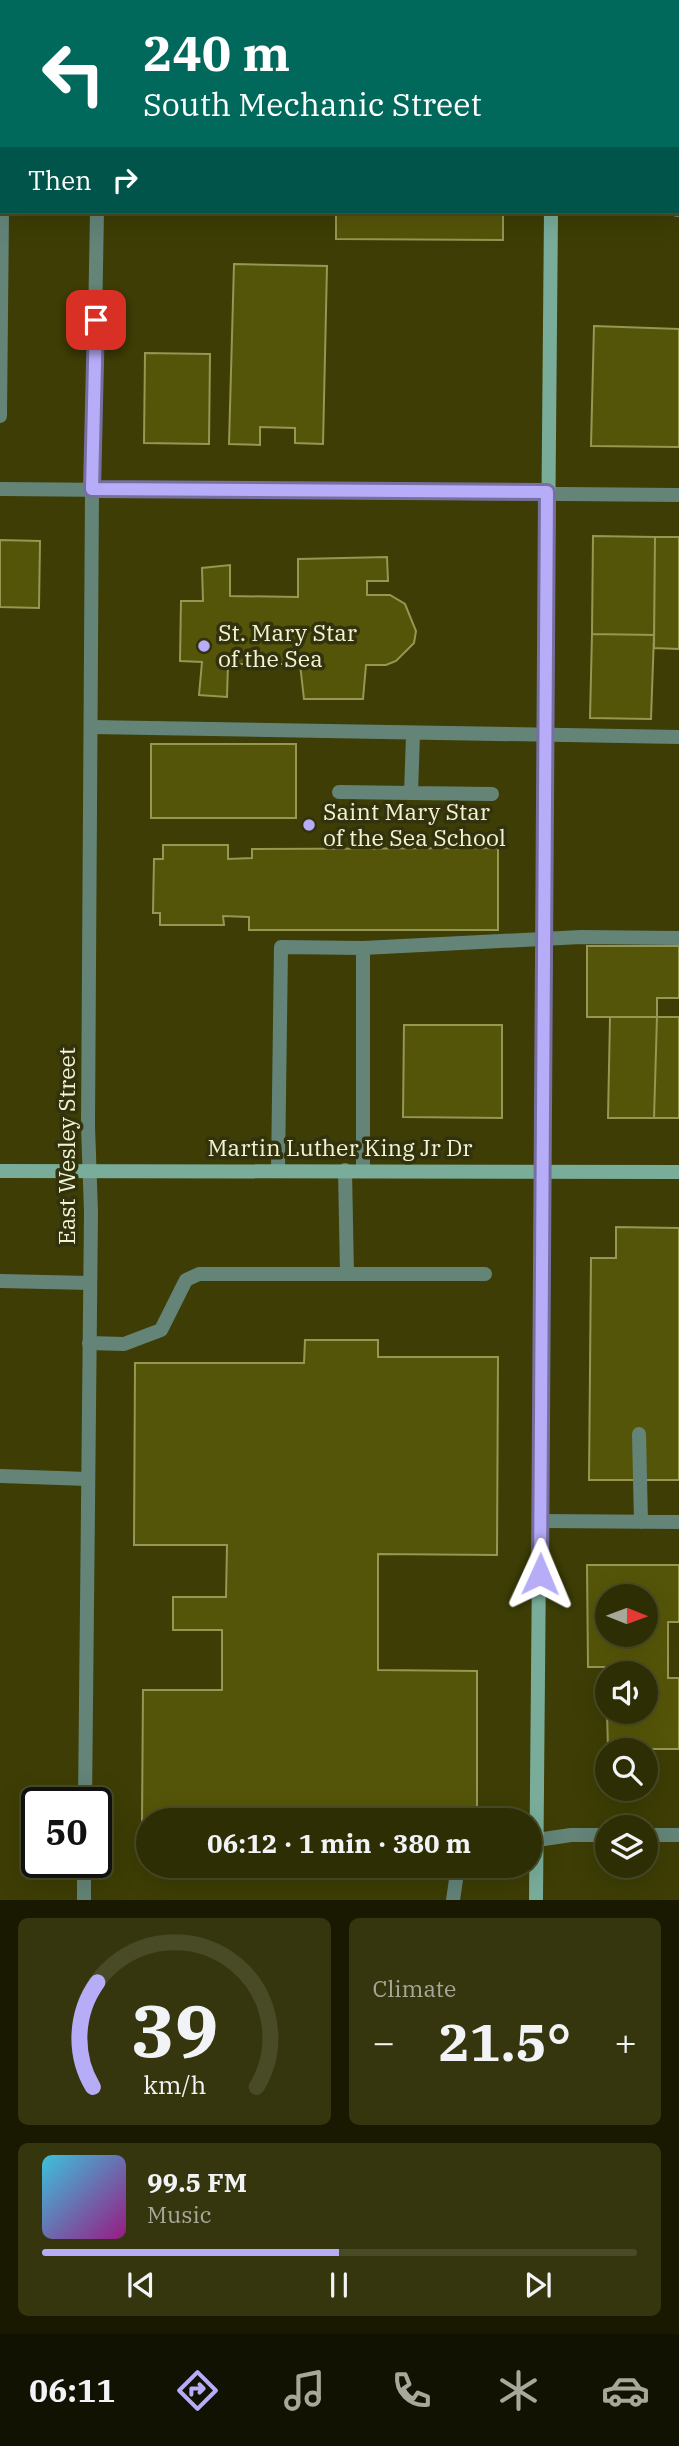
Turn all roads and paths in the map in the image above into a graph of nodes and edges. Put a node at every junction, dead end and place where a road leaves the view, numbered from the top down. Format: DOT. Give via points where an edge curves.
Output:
graph roads {
  1 [pos="2,214"];
  2 [pos="97,214"];
  3 [pos="551,214"];
  4 [pos="0,416"];
  5 [pos="0,489"];
  6 [pos="92,489"];
  7 [pos="547,492"];
  8 [pos="679,495"];
  9 [pos="91,727"];
  10 [pos="413,735"];
  11 [pos="546,736"];
  12 [pos="679,737"];
  13 [pos="339,792"];
  14 [pos="411,793"];
  15 [pos="492,794"];
  16 [pos="679,938"];
  17 [pos="544,940"];
  18 [pos="363,948"];
  19 [pos="88,1170"];
  20 [pos="278,1170"];
  21 [pos="345,1170"];
  22 [pos="363,1170"];
  23 [pos="0,1171"];
  24 [pos="543,1172"];
  25 [pos="679,1172"];
  26 [pos="485,1273"];
  27 [pos="347,1274"];
  28 [pos="0,1281"];
  29 [pos="90,1283"];
  30 [pos="89,1343"];
  31 [pos="639,1434"];
  32 [pos="0,1476"];
  33 [pos="88,1479"];
  34 [pos="541,1521"];
  35 [pos="641,1522"];
  36 [pos="679,1522"];
  37 [pos="85,1787"];
  38 [pos="534,1808"];
  39 [pos="658,1835"];
  40 [pos="679,1835"];
  41 [pos="595,1836"];
  42 [pos="542,1839"];
  43 [pos="84,1878"];
  44 [pos="456,1878"];
  45 [pos="535,1878"];
  46 [pos="84,1900"];
  47 [pos="453,1900"];
  48 [pos="536,1900"];
  1 -- 4 [label="street"];
  2 -- 6 [label="street, East Wesley Street"];
  3 -- 7 [label="main road"];
  5 -- 6 [label="street"];
  6 -- 7 [label="street"];
  6 -- 9 [label="street, East Wesley Street"];
  7 -- 8 [label="street"];
  7 -- 11 [label="main road"];
  9 -- 10 [label="street"];
  9 -- 19 [label="street, East Wesley Street"];
  10 -- 11 [label="street"];
  10 -- 14 [label="street"];
  11 -- 12 [label="street"];
  11 -- 17 [label="main road"];
  13 -- 14 [label="street"];
  14 -- 15 [label="street"];
  16 -- 17 [label="street"];
  17 -- 18 [label="street"];
  17 -- 24 [label="main road"];
  18 -- 20 [label="street" via="281,947"];
  18 -- 22 [label="street"];
  19 -- 20 [label="main road, Martin Luther King Jr Dr"];
  19 -- 23 [label="main road, Martin Luther King Jr Dr"];
  19 -- 29 [label="street, East Wesley Street"];
  20 -- 21 [label="main road, Martin Luther King Jr Dr"];
  21 -- 22 [label="main road, Martin Luther King Jr Dr"];
  21 -- 27 [label="street"];
  22 -- 24 [label="main road, Martin Luther King Jr Dr"];
  24 -- 25 [label="main road, Martin Luther King Jr Dr"];
  24 -- 34 [label="main road"];
  26 -- 27 [label="street"];
  27 -- 30 [label="street" via="199,1274 186,1280 160,1330 124,1344"];
  28 -- 29 [label="street"];
  29 -- 30 [label="street, East Wesley Street"];
  30 -- 33 [label="street, East Wesley Street"];
  31 -- 35 [label="street"];
  32 -- 33 [label="street"];
  33 -- 37 [label="street, East Wesley Street"];
  34 -- 35 [label="street"];
  34 -- 38 [label="main road"];
  35 -- 36 [label="street"];
  39 -- 40 [label="street"];
  41 -- 42 [label="street"];
  43 -- 46 [label="street"];
  44 -- 47 [label="street"];
  45 -- 48 [label="main road"];
}
